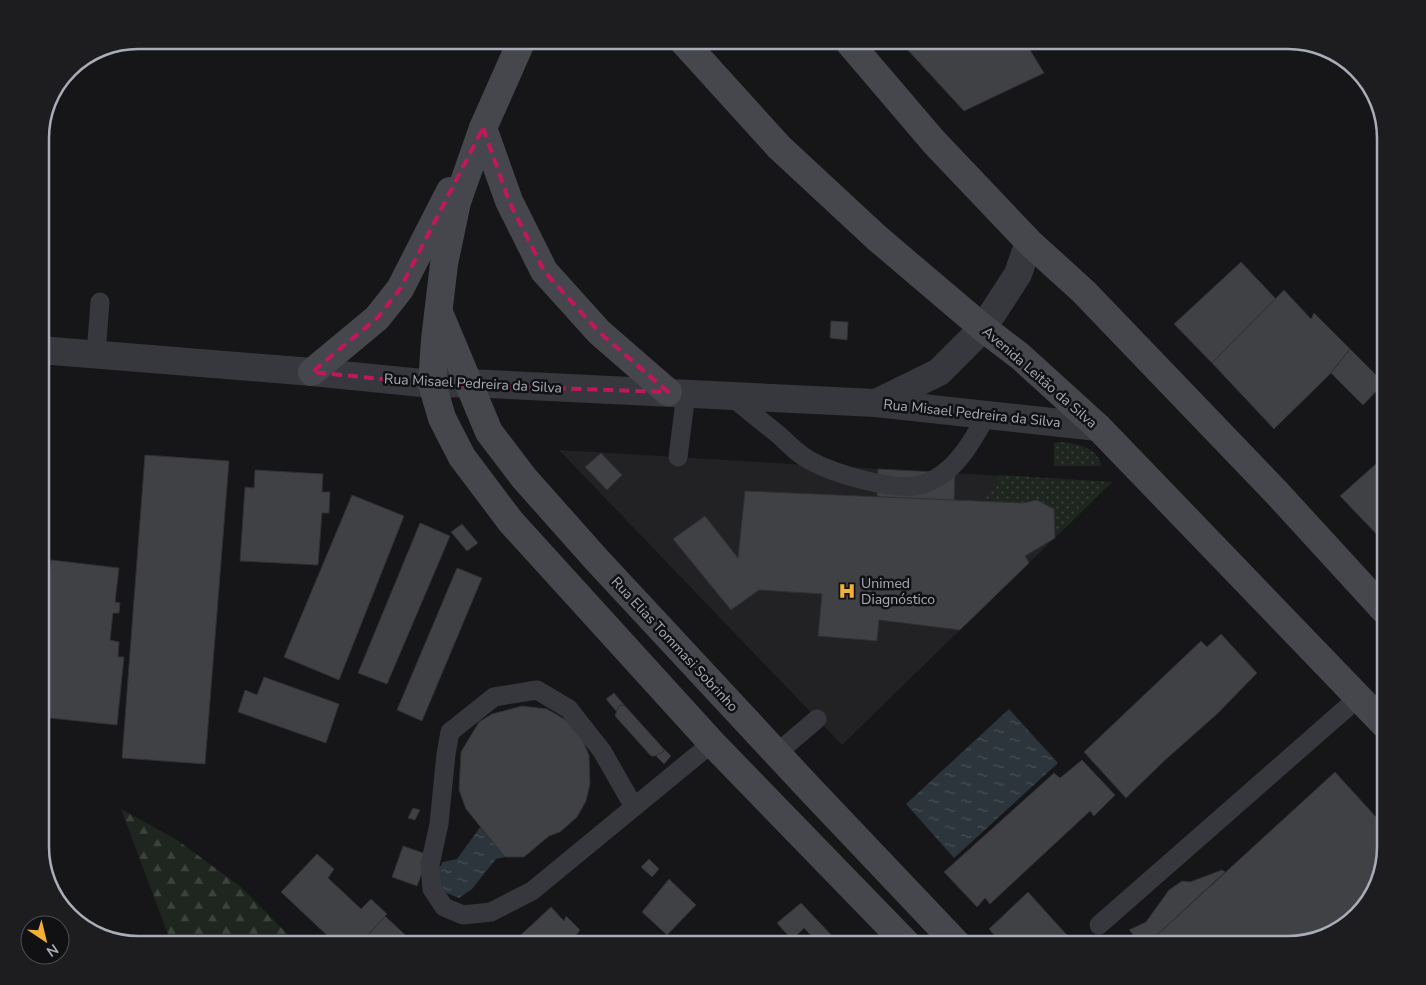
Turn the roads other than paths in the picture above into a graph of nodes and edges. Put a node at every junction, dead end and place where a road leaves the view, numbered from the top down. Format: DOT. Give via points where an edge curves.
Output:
graph roads {
  1 [pos="518,49"];
  2 [pos="690,49"];
  3 [pos="855,49"];
  4 [pos="483,128"];
  5 [pos="1029,242"];
  6 [pos="100,302"];
  7 [pos="438,311"];
  8 [pos="983,328"];
  9 [pos="49,351"];
  10 [pos="96,354"];
  11 [pos="312,372"];
  12 [pos="468,383"];
  13 [pos="432,384"];
  14 [pos="677,392"];
  15 [pos="730,395"];
  16 [pos="876,403"];
  17 [pos="987,414"];
  18 [pos="1098,427"];
  19 [pos="678,457"];
  20 [pos="1377,602"];
  21 [pos="1359,697"];
  22 [pos="1377,716"];
  23 [pos="817,719"];
  24 [pos="712,743"];
  25 [pos="777,753"];
  26 [pos="634,807"];
  27 [pos="1099,925"];
  28 [pos="899,936"];
  29 [pos="949,936"];
  1 -- 4 [label="street, Rua Elias Tommasi Sobrinho"];
  2 -- 8 [label="street, Avenida Leitão da Silva" via="779,147 877,238"];
  3 -- 5 [label="street" via="934,142"];
  4 -- 7 [label="street, Rua Elias Tommasi Sobrinho" via="457,202"];
  4 -- 11 [label="street" via="400,289 377,318"];
  4 -- 14 [label="street" via="509,201 544,271 599,332"];
  5 -- 8 [label="street, Rua Misael Pedreira da Silva" via="1018,274"];
  5 -- 20 [label="street" via="1084,292"];
  6 -- 10 [label="lane"];
  7 -- 12 [label="street, Rua Elias Tommasi Sobrinho"];
  7 -- 13 [label="street, Rua Elias Tommasi Sobrinho"];
  8 -- 16 [label="street, Rua Misael Pedreira da Silva" via="939,372"];
  8 -- 18 [label="street, Avenida Leitão da Silva" via="1021,357"];
  9 -- 10 [label="street, Rua Misael Pedreira da Silva"];
  10 -- 11 [label="street, Rua Misael Pedreira da Silva"];
  11 -- 13 [label="street, Rua Misael Pedreira da Silva"];
  12 -- 13 [label="street, Rua Misael Pedreira da Silva"];
  12 -- 14 [label="street, Rua Misael Pedreira da Silva"];
  12 -- 25 [label="street, Rua Elias Tommasi Sobrinho" via="489,432 524,478"];
  13 -- 24 [label="street, Rua Elias Tommasi Sobrinho" via="442,418 462,457 511,522"];
  14 -- 15 [label="street, Rua Misael Pedreira da Silva"];
  14 -- 19 [label="lane"];
  15 -- 16 [label="street, Rua Misael Pedreira da Silva"];
  15 -- 17 [label="lane" via="810,461 865,481 903,486 924,484 950,468 970,444"];
  16 -- 17 [label="street, Rua Misael Pedreira da Silva"];
  17 -- 18 [label="street, Rua Misael Pedreira da Silva"];
  18 -- 21 [label="street, Avenida Leitão da Silva"];
  21 -- 22 [label="street, Avenida Leitão da Silva"];
  21 -- 27 [label="lane"];
  23 -- 25 [label="lane"];
  24 -- 26 [label="lane"];
  24 -- 28 [label="street, Rua Elias Tommasi Sobrinho"];
  25 -- 29 [label="street, Rua Elias Tommasi Sobrinho"];
  26 -- 26 [label="lane" via="602,751 569,709 537,690 494,697 450,732 439,824 430,864 432,889 444,907 463,915 491,912 532,891"];
}
